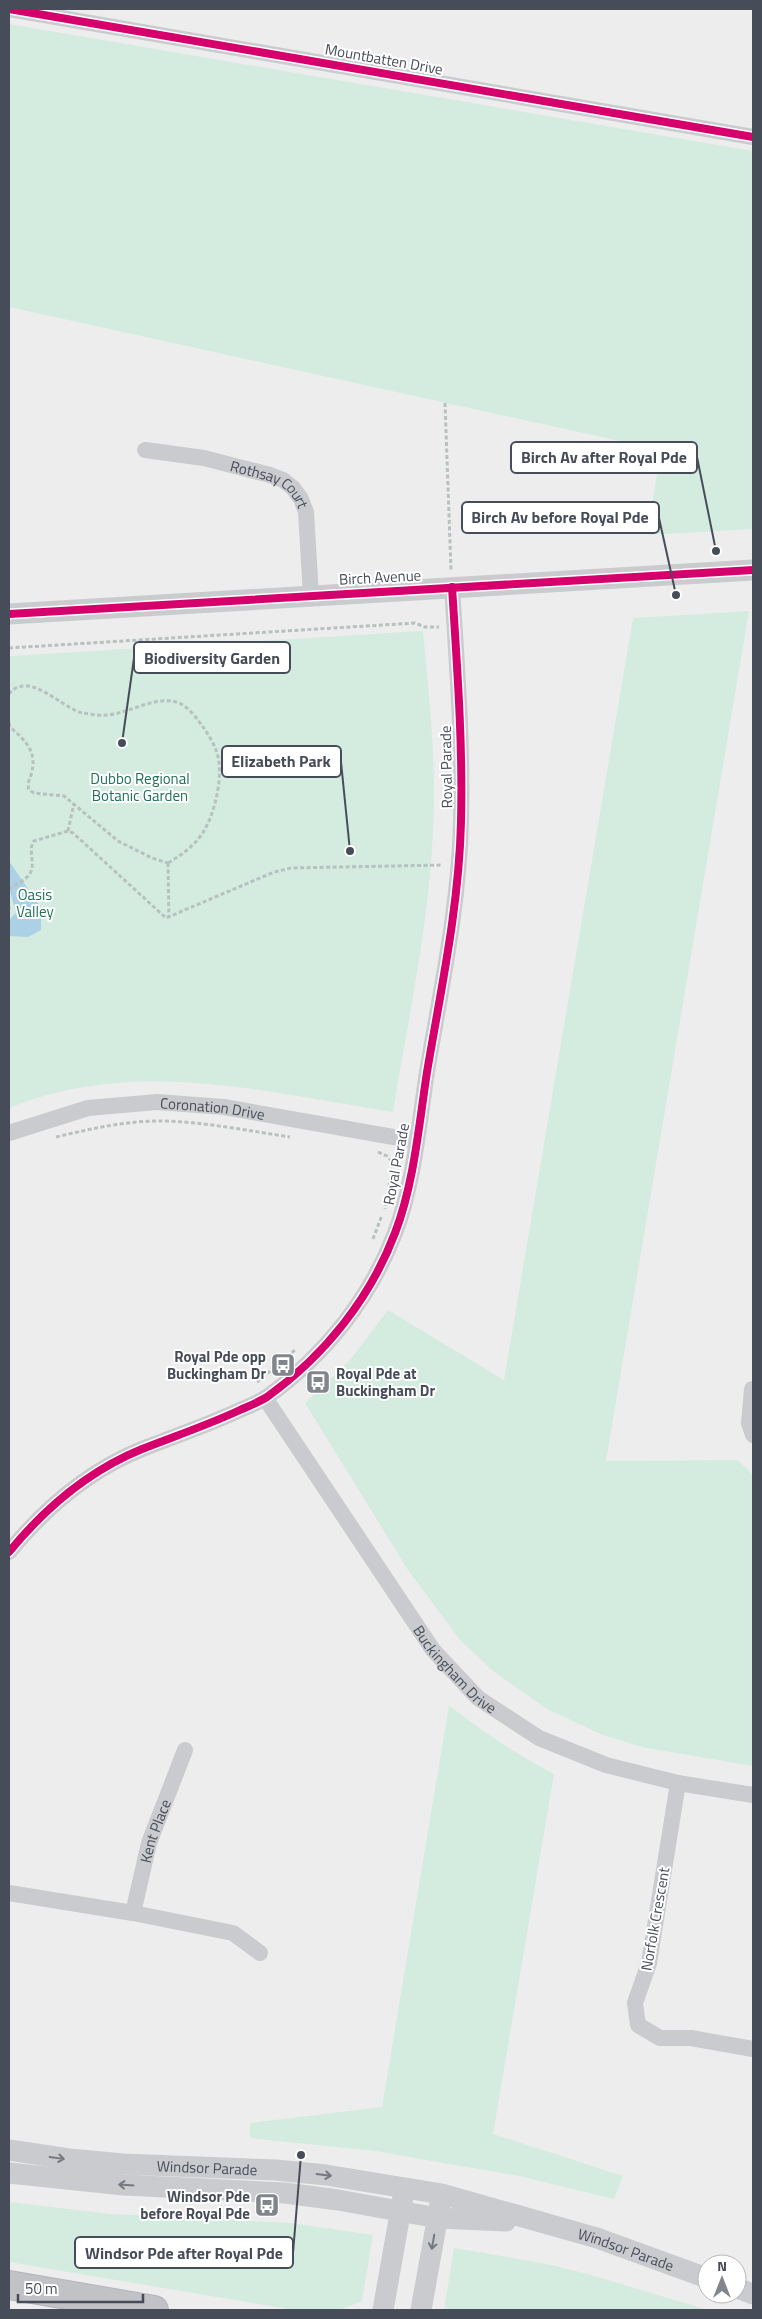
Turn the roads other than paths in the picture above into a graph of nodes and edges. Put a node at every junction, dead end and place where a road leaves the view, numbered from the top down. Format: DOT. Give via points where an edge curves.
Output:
graph roads {
  1 [pos="9,9"];
  2 [pos="753,137"];
  3 [pos="145,450"];
  4 [pos="753,570"];
  5 [pos="452,587"];
  6 [pos="311,595"];
  7 [pos="9,614"];
  8 [pos="9,1134"];
  9 [pos="416,1141"];
  10 [pos="752,1389"];
  11 [pos="265,1398"];
  12 [pos="753,1435"];
  13 [pos="9,1552"];
  14 [pos="185,1750"];
  15 [pos="678,1783"];
  16 [pos="753,1795"];
  17 [pos="9,1893"];
  18 [pos="133,1913"];
  19 [pos="260,1953"];
  20 [pos="753,2049"];
  21 [pos="9,2150"];
  22 [pos="9,2172"];
  23 [pos="405,2188"];
  24 [pos="442,2194"];
  25 [pos="401,2211"];
  26 [pos="438,2218"];
  27 [pos="543,2223"];
  28 [pos="697,2274"];
  29 [pos="9,2285"];
  30 [pos="9,2299"];
  31 [pos="74,2310"];
  32 [pos="154,2310"];
  33 [pos="383,2310"];
  34 [pos="421,2310"];
  1 -- 2 [label="street, Mountbatten Drive"];
  3 -- 6 [label="street, Rothsay Court" via="213,460 270,475 293,488 306,512"];
  4 -- 5 [label="street, Birch Avenue"];
  5 -- 6 [label="street, Birch Avenue"];
  5 -- 9 [label="street, Royal Parade" via="461,778 458,864"];
  6 -- 7 [label="street, Birch Avenue"];
  8 -- 9 [label="street, Coronation Drive" via="88,1108 157,1102 224,1107"];
  9 -- 11 [label="street, Royal Parade" via="396,1232 358,1306 330,1341"];
  10 -- 12 [label="street" via="749,1423"];
  11 -- 13 [label="street, Royal Parade" via="139,1450 95,1472 60,1498 30,1526"];
  11 -- 15 [label="street, Buckingham Drive" via="433,1650 478,1698 539,1738 606,1765"];
  14 -- 18 [label="street, Kent Place" via="150,1843"];
  15 -- 16 [label="street, Buckingham Drive"];
  15 -- 20 [label="street, Norfolk Crescent" via="649,1963 635,2003 638,2025 660,2038 691,2038"];
  17 -- 18 [label="street"];
  18 -- 19 [label="street" via="233,1933"];
  21 -- 23 [label="street, Windsor Parade, one-way" via="68,2160 276,2170"];
  25 -- 22 [label="street, Windsor Parade, one-way" via="285,2193 124,2185"];
  23 -- 24 [label="street, Windsor Parade"];
  23 -- 25 [label="street"];
  24 -- 26 [label="street"];
  24 -- 27 [label="street, Windsor Parade"];
  25 -- 26 [label="street, Windsor Parade"];
  25 -- 33 [label="street"];
  26 -- 27 [label="street, Windsor Parade"];
  26 -- 34 [label="street, one-way"];
  27 -- 28 [label="street, Windsor Parade" via="597,2238"];
  29 -- 32 [label="highway"];
  30 -- 31 [label="highway"];
}
